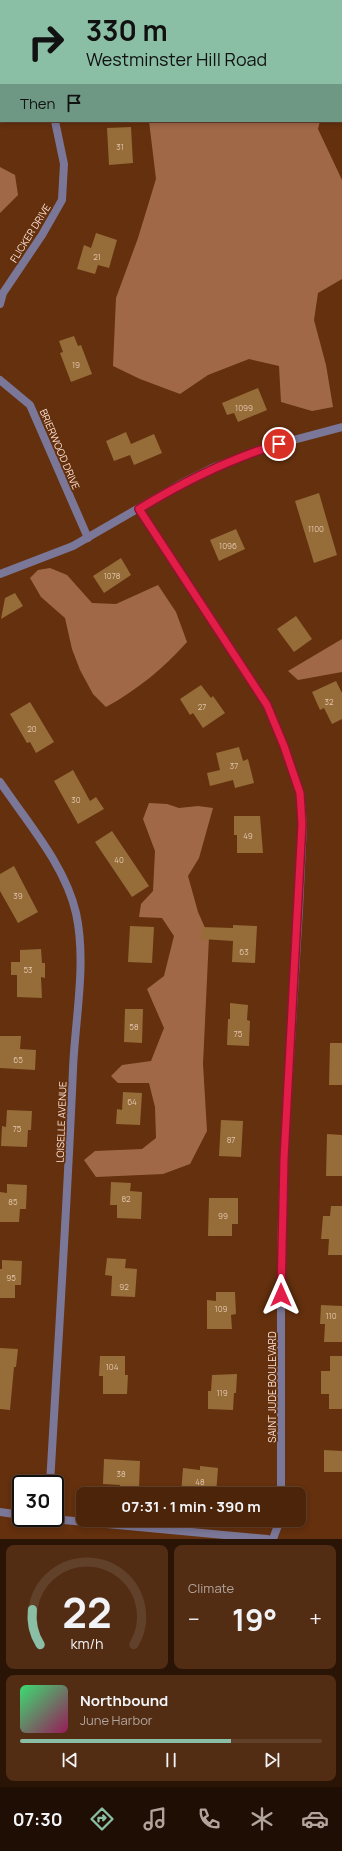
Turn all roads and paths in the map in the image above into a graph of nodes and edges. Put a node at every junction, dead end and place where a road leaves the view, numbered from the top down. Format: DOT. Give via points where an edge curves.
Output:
graph roads {
  1 [pos="56,122"];
  2 [pos="0,304"];
  3 [pos="0,380"];
  4 [pos="342,427"];
  5 [pos="139,509"];
  6 [pos="88,538"];
  7 [pos="0,574"];
  8 [pos="0,782"];
  9 [pos="51,1475"];
  10 [pos="281,1487"];
  11 [pos="0,1512"];
  12 [pos="12,1514"];
  13 [pos="64,1520"];
  14 [pos="277,1527"];
  15 [pos="267,1539"];
  16 [pos="273,1539"];
  1 -- 2 [label="street, FLICKER DRIVE" via="64,164 62,200 3,293"];
  3 -- 6 [label="street, BRIERWOOD DRIVE" via="30,405"];
  4 -- 5 [label="street" via="266,447 212,468"];
  5 -- 6 [label="street"];
  5 -- 10 [label="street, SAINT JUDE BOULEVARD" via="267,705 300,793 302,824 299,901 281,1242"];
  6 -- 7 [label="street"];
  8 -- 9 [label="street, LOISELLE AVENUE" via="57,865 76,912 80,941 68,1206"];
  11 -- 12 [label="street"];
  13 -- 15 [label="street"];
  14 -- 16 [label="street"];
}
